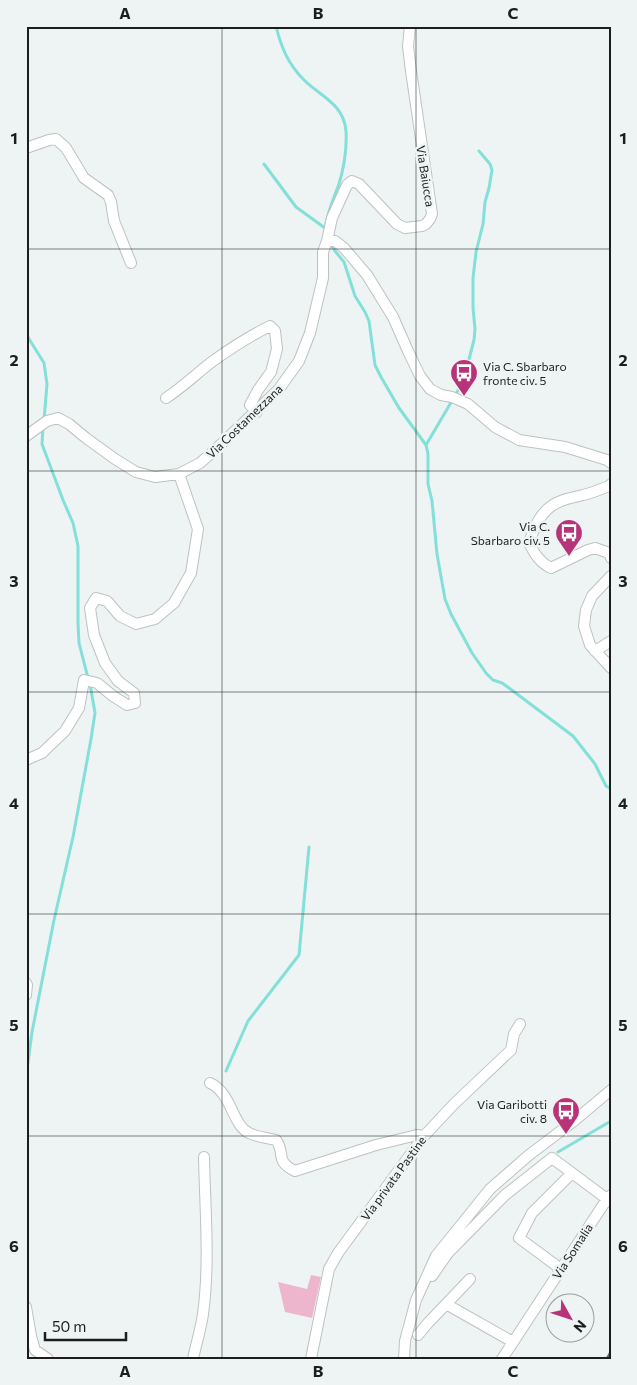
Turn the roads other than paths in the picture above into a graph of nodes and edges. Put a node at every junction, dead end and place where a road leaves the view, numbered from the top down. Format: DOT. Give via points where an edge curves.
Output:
graph roads {
  1 [pos="410,26"];
  2 [pos="26,148"];
  3 [pos="328,241"];
  4 [pos="131,263"];
  5 [pos="166,398"];
  6 [pos="257,412"];
  7 [pos="26,436"];
  8 [pos="611,462"];
  9 [pos="179,474"];
  10 [pos="611,484"];
  11 [pos="611,558"];
  12 [pos="609,580"];
  13 [pos="611,641"];
  14 [pos="595,651"];
  15 [pos="611,668"];
  16 [pos="26,760"];
  17 [pos="26,983"];
  18 [pos="26,995"];
  19 [pos="520,1024"];
  20 [pos="210,1083"];
  21 [pos="611,1090"];
  22 [pos="424,1136"];
  23 [pos="204,1157"];
  24 [pos="572,1173"];
  25 [pos="609,1199"];
  26 [pos="560,1270"];
  27 [pos="470,1279"];
  28 [pos="416,1300"];
  29 [pos="446,1304"];
  30 [pos="26,1306"];
  31 [pos="418,1335"];
  32 [pos="513,1342"];
  33 [pos="48,1359"];
  34 [pos="193,1359"];
  35 [pos="311,1359"];
  36 [pos="404,1359"];
  37 [pos="502,1359"];
  1 -- 3 [label="street, Via Baiucca" via="408,46 432,214 426,224 405,228 352,181 332,218"];
  2 -- 4 [label="street" via="56,139 62,144 84,178 108,195 114,221"];
  3 -- 6 [label="street, Via Costamezzana" via="323,252 323,278 310,333 299,361"];
  3 -- 8 [label="street" via="335,241 344,248 366,275 393,317 420,376 430,389 468,404 495,427 519,440 565,447"];
  5 -- 6 [label="street" via="251,335 270,326 275,331 277,349 271,372 250,405"];
  6 -- 9 [label="street, Via Costamezzana" via="200,463"];
  7 -- 9 [label="street, Via Costamezzana" via="47,421 58,418 136,472 155,477"];
  9 -- 16 [label="street" via="198,529 191,573 174,603 154,619 136,624 120,616 107,601 96,598 90,608 94,634 105,663 118,681 134,693 136,703 127,705 97,683 84,680 79,708 65,731 42,753"];
  10 -- 11 [label="street" via="549,507 540,516 529,543 543,564 551,568 596,548 609,553"];
  12 -- 14 [label="street" via="592,596 586,610 584,626"];
  13 -- 14 [label="street"];
  14 -- 15 [label="street"];
  17 -- 18 [label="street"];
  19 -- 22 [label="street, Via privata Pastine" via="511,1050"];
  20 -- 22 [label="street" via="226,1098 241,1127 248,1133 276,1140 281,1160 295,1171 376,1145"];
  21 -- 28 [label="street" via="490,1190 436,1256"];
  22 -- 35 [label="street, Via privata Pastine" via="338,1253 330,1269"];
  23 -- 34 [label="street" via="208,1251 203,1317"];
  24 -- 25 [label="street"];
  24 -- 26 [label="street" via="532,1213 519,1238"];
  24 -- 28 [label="street" via="552,1158 505,1195 448,1253"];
  25 -- 26 [label="street, Via Somalia"];
  26 -- 32 [label="street, Via Somalia"];
  27 -- 29 [label="street"];
  28 -- 36 [label="street" via="405,1341"];
  29 -- 31 [label="street"];
  29 -- 32 [label="street"];
  30 -- 33 [label="street" via="35,1350"];
  32 -- 37 [label="street, Via Somalia"];
}
